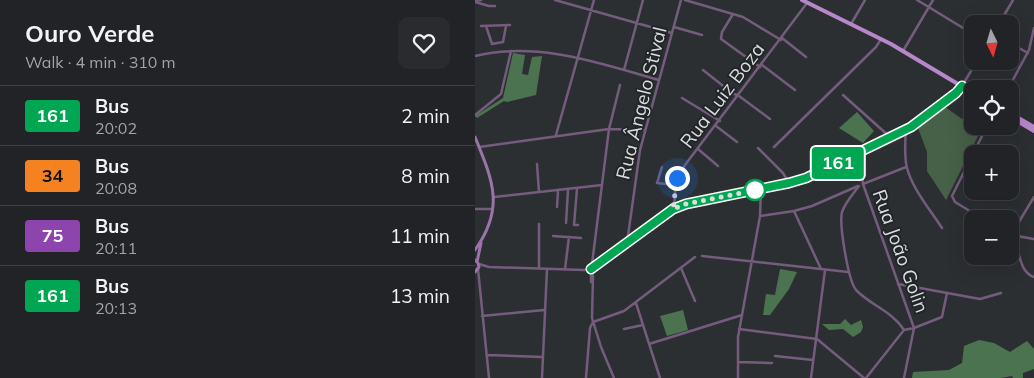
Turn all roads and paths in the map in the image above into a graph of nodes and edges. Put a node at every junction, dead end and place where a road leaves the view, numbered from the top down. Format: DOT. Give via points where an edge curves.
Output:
graph roads {
  1 [pos="481,0"];
  2 [pos="555,0"];
  3 [pos="594,0"];
  4 [pos="643,0"];
  5 [pos="683,0"];
  6 [pos="801,0"];
  7 [pos="865,0"];
  8 [pos="917,0"];
  9 [pos="933,0"];
  10 [pos="1013,0"];
  11 [pos="475,2"];
  12 [pos="807,4"];
  13 [pos="495,6"];
  14 [pos="929,7"];
  15 [pos="591,11"];
  16 [pos="733,14"];
  17 [pos="1004,15"];
  18 [pos="637,24"];
  19 [pos="851,24"];
  20 [pos="511,25"];
  21 [pos="481,26"];
  22 [pos="486,26"];
  23 [pos="506,26"];
  24 [pos="674,27"];
  25 [pos="964,28"];
  26 [pos="1034,28"];
  27 [pos="672,33"];
  28 [pos="702,35"];
  29 [pos="781,39"];
  30 [pos="881,39"];
  31 [pos="497,43"];
  32 [pos="1019,48"];
  33 [pos="511,51"];
  34 [pos="903,51"];
  35 [pos="498,52"];
  36 [pos="1028,53"];
  37 [pos="475,56"];
  38 [pos="806,56"];
  39 [pos="578,57"];
  40 [pos="761,66"];
  41 [pos="624,70"];
  42 [pos="703,70"];
  43 [pos="972,70"];
  44 [pos="659,80"];
  45 [pos="1013,80"];
  46 [pos="621,85"];
  47 [pos="962,86"];
  48 [pos="795,90"];
  49 [pos="843,95"];
  50 [pos="739,96"];
  51 [pos="682,98"];
  52 [pos="475,115"];
  53 [pos="770,119"];
  54 [pos="1019,119"];
  55 [pos="720,121"];
  56 [pos="1019,123"];
  57 [pos="716,126"];
  58 [pos="609,129"];
  59 [pos="1034,129"];
  60 [pos="645,130"];
  61 [pos="906,130"];
  62 [pos="556,135"];
  63 [pos="475,137"];
  64 [pos="890,137"];
  65 [pos="737,142"];
  66 [pos="479,147"];
  67 [pos="774,147"];
  68 [pos="758,148"];
  69 [pos="697,149"];
  70 [pos="858,153"];
  71 [pos="537,164"];
  72 [pos="718,166"];
  73 [pos="663,167"];
  74 [pos="906,167"];
  75 [pos="964,172"];
  76 [pos="789,183"];
  77 [pos="863,184"];
  78 [pos="602,185"];
  79 [pos="676,185"];
  80 [pos="859,186"];
  81 [pos="577,189"];
  82 [pos="761,189"];
  83 [pos="569,190"];
  84 [pos="558,191"];
  85 [pos="539,192"];
  86 [pos="494,197"];
  87 [pos="1034,197"];
  88 [pos="557,208"];
  89 [pos="475,209"];
  90 [pos="494,209"];
  91 [pos="673,209"];
  92 [pos="968,210"];
  93 [pos="794,212"];
  94 [pos="759,216"];
  95 [pos="1019,221"];
  96 [pos="567,223"];
  97 [pos="539,224"];
  98 [pos="578,225"];
  99 [pos="943,228"];
  100 [pos="553,236"];
  101 [pos="569,237"];
  102 [pos="1019,237"];
  103 [pos="581,238"];
  104 [pos="1034,240"];
  105 [pos="481,242"];
  106 [pos="627,243"];
  107 [pos="475,250"];
  108 [pos="1019,252"];
  109 [pos="702,256"];
  110 [pos="695,257"];
  111 [pos="477,262"];
  112 [pos="751,262"];
  113 [pos="592,264"];
  114 [pos="489,267"];
  115 [pos="539,268"];
  116 [pos="681,268"];
  117 [pos="547,269"];
  118 [pos="565,269"];
  119 [pos="591,269"];
  120 [pos="821,269"];
  121 [pos="825,270"];
  122 [pos="476,271"];
  123 [pos="848,272"];
  124 [pos="1034,277"];
  125 [pos="898,284"];
  126 [pos="947,293"];
  127 [pos="1001,293"];
  128 [pos="695,301"];
  129 [pos="636,303"];
  130 [pos="544,310"];
  131 [pos="742,315"];
  132 [pos="482,316"];
  133 [pos="593,322"];
  134 [pos="643,325"];
  135 [pos="914,328"];
  136 [pos="624,329"];
  137 [pos="739,330"];
  138 [pos="905,330"];
  139 [pos="589,336"];
  140 [pos="597,336"];
  141 [pos="815,338"];
  142 [pos="649,344"];
  143 [pos="487,355"];
  144 [pos="775,356"];
  145 [pos="542,357"];
  146 [pos="813,360"];
  147 [pos="738,362"];
  148 [pos="772,363"];
  149 [pos="489,378"];
  150 [pos="542,378"];
  151 [pos="586,378"];
  152 [pos="614,378"];
  153 [pos="660,378"];
  154 [pos="739,378"];
  155 [pos="811,378"];
  156 [pos="865,378"];
  157 [pos="904,378"];
  1 -- 11 [label="street"];
  2 -- 15 [label="street"];
  3 -- 15 [label="street"];
  4 -- 18 [label="street"];
  5 -- 16 [label="street"];
  5 -- 24 [label="street, Rua Ângelo Stival"];
  6 -- 12 [label="main road"];
  7 -- 19 [label="street"];
  8 -- 14 [label="street"];
  9 -- 14 [label="street"];
  10 -- 17 [label="street"];
  11 -- 13 [label="street"];
  12 -- 19 [label="main road"];
  12 -- 29 [label="street, Rua Luiz Boza"];
  14 -- 25 [label="street"];
  14 -- 34 [label="street"];
  15 -- 18 [label="street"];
  15 -- 39 [label="street"];
  16 -- 29 [label="street"];
  16 -- 40 [label="street" via="721,39"];
  18 -- 27 [label="street"];
  18 -- 41 [label="street"];
  19 -- 30 [label="main road"];
  20 -- 23 [label="street"];
  21 -- 22 [label="street"];
  22 -- 23 [label="street"];
  22 -- 31 [label="street" via="492,44"];
  23 -- 31 [label="street" via="503,42"];
  24 -- 27 [label="street, Rua Ângelo Stival"];
  24 -- 28 [label="street"];
  26 -- 36 [label="street"];
  27 -- 44 [label="street, Rua Ângelo Stival"];
  29 -- 38 [label="street"];
  29 -- 40 [label="street, Rua Luiz Boza"];
  30 -- 34 [label="main road"];
  30 -- 67 [label="street"];
  31 -- 35 [label="street"];
  32 -- 36 [label="street"];
  33 -- 35 [label="street"];
  33 -- 39 [label="street" via="536,50"];
  33 -- 52 [label="street" via="501,94"];
  34 -- 47 [label="main road"];
  35 -- 37 [label="street"];
  36 -- 45 [label="street"];
  39 -- 41 [label="street"];
  39 -- 62 [label="street"];
  40 -- 48 [label="street"];
  40 -- 50 [label="street, Rua Luiz Boza"];
  41 -- 44 [label="street"];
  42 -- 50 [label="street"];
  43 -- 47 [label="street"];
  44 -- 60 [label="street, Rua Ângelo Stival"];
  46 -- 58 [label="street"];
  47 -- 61 [label="street"];
  49 -- 64 [label="street"];
  50 -- 53 [label="street"];
  50 -- 55 [label="street, Rua Luiz Boza"];
  51 -- 55 [label="street"];
  54 -- 59 [label="main road"];
  55 -- 57 [label="street, Rua Luiz Boza"];
  56 -- 59 [label="main road"];
  57 -- 65 [label="street"];
  57 -- 69 [label="street, Rua Luiz Boza"];
  58 -- 60 [label="street"];
  58 -- 62 [label="street"];
  58 -- 78 [label="street"];
  60 -- 106 [label="street, Rua Ângelo Stival"];
  61 -- 64 [label="street"];
  61 -- 74 [label="street"];
  62 -- 66 [label="street"];
  63 -- 66 [label="main road"];
  64 -- 70 [label="street"];
  66 -- 86 [label="main road"];
  68 -- 76 [label="street"];
  69 -- 72 [label="street"];
  69 -- 79 [label="street, Rua Luiz Boza" via="679,173"];
  70 -- 76 [label="street"];
  70 -- 77 [label="street, Rua João Golin"];
  71 -- 85 [label="street"];
  73 -- 79 [label="street" via="657,184"];
  74 -- 77 [label="street"];
  74 -- 99 [label="street" via="912,182"];
  75 -- 92 [label="street" via="952,196 955,202"];
  76 -- 82 [label="street"];
  77 -- 80 [label="street"];
  77 -- 125 [label="street, Rua João Golin"];
  78 -- 81 [label="street"];
  78 -- 113 [label="street"];
  79 -- 91 [label="street, Rua Luiz Boza"];
  80 -- 93 [label="street"];
  80 -- 123 [label="street" via="841,218"];
  81 -- 83 [label="street"];
  81 -- 98 [label="street" via="574,224"];
  82 -- 91 [label="street"];
  82 -- 94 [label="street"];
  83 -- 84 [label="street"];
  83 -- 96 [label="street"];
  84 -- 85 [label="street"];
  84 -- 88 [label="street"];
  85 -- 86 [label="street"];
  86 -- 90 [label="main road"];
  87 -- 95 [label="street"];
  89 -- 90 [label="street"];
  90 -- 105 [label="main road"];
  91 -- 106 [label="street"];
  93 -- 94 [label="street"];
  93 -- 120 [label="street"];
  94 -- 112 [label="street"];
  97 -- 115 [label="street"];
  100 -- 101 [label="street"];
  101 -- 103 [label="street"];
  101 -- 118 [label="street"];
  102 -- 104 [label="street"];
  105 -- 107 [label="main road"];
  105 -- 111 [label="main road"];
  106 -- 119 [label="street"];
  108 -- 124 [label="street" via="1025,270"];
  109 -- 112 [label="street"];
  110 -- 116 [label="street"];
  111 -- 114 [label="street"];
  111 -- 122 [label="main road"];
  112 -- 120 [label="street"];
  112 -- 131 [label="street"];
  114 -- 115 [label="street"];
  114 -- 122 [label="street"];
  115 -- 117 [label="street"];
  116 -- 128 [label="street"];
  116 -- 129 [label="street"];
  117 -- 118 [label="street"];
  117 -- 130 [label="street"];
  118 -- 119 [label="street"];
  119 -- 133 [label="street"];
  120 -- 121 [label="street"];
  121 -- 123 [label="street"];
  121 -- 141 [label="street"];
  122 -- 132 [label="street"];
  123 -- 138 [label="street" via="856,291 894,317"];
  125 -- 126 [label="street"];
  125 -- 135 [label="street, Rua João Golin"];
  126 -- 127 [label="street" via="980,299"];
  126 -- 135 [label="street" via="942,317"];
  129 -- 133 [label="street" via="620,313"];
  129 -- 134 [label="street"];
  130 -- 132 [label="street"];
  130 -- 145 [label="street"];
  131 -- 137 [label="street"];
  131 -- 142 [label="street"];
  132 -- 143 [label="street"];
  133 -- 139 [label="street"];
  133 -- 140 [label="street"];
  134 -- 136 [label="street"];
  134 -- 142 [label="street"];
  135 -- 138 [label="street"];
  135 -- 157 [label="street"];
  137 -- 141 [label="street"];
  137 -- 147 [label="street"];
  138 -- 156 [label="street"];
  139 -- 140 [label="street"];
  139 -- 151 [label="street"];
  140 -- 152 [label="street"];
  141 -- 146 [label="street"];
  141 -- 156 [label="street"];
  142 -- 153 [label="street"];
  143 -- 145 [label="street"];
  143 -- 149 [label="street"];
  144 -- 146 [label="street"];
  145 -- 150 [label="street"];
  146 -- 155 [label="street"];
  147 -- 148 [label="street"];
  147 -- 154 [label="street"];
}
